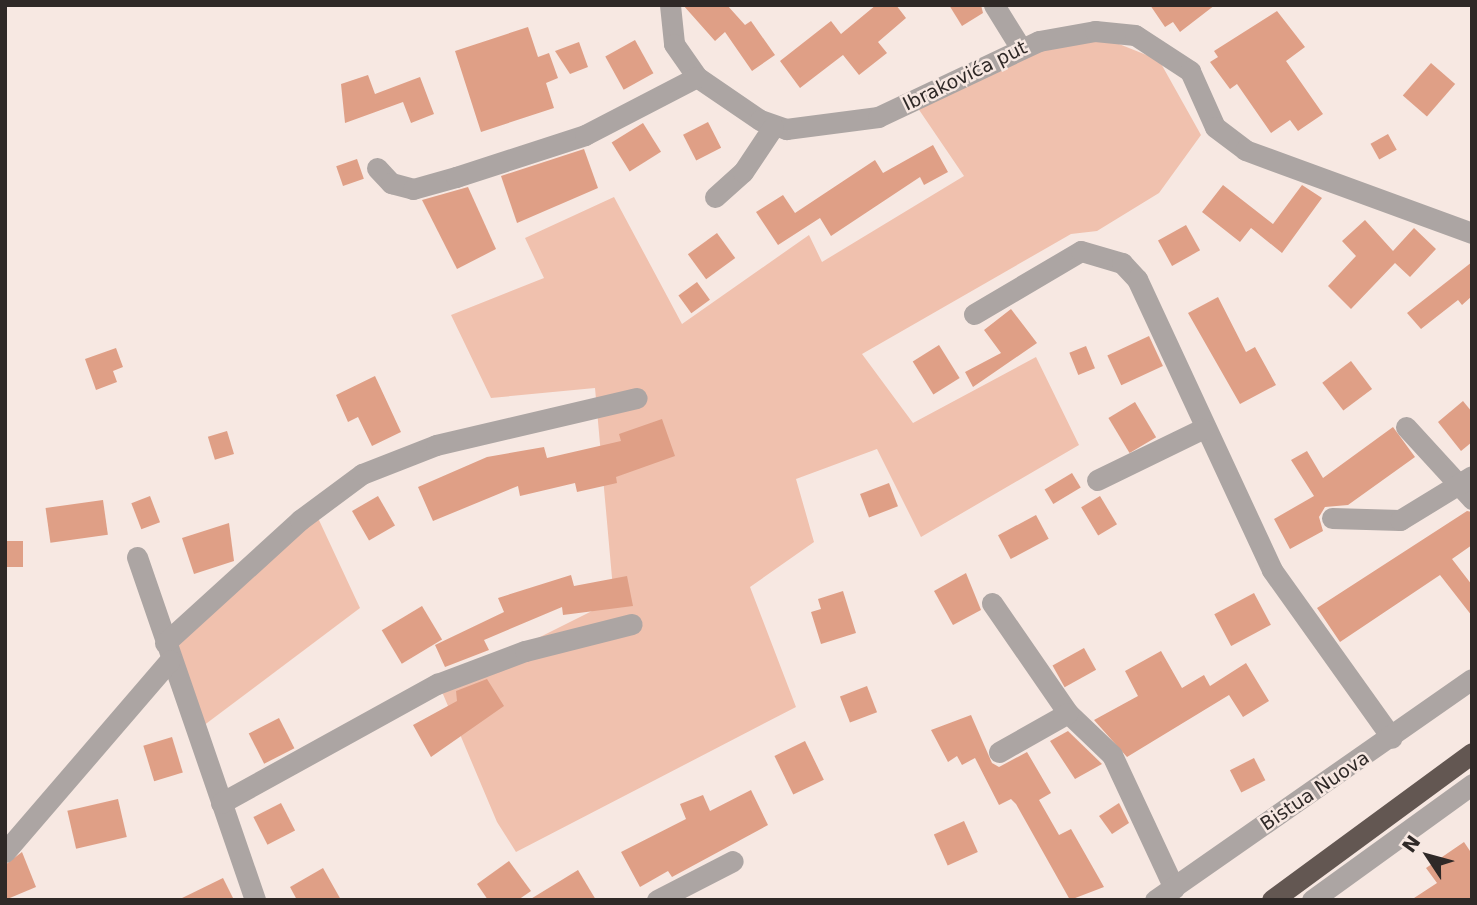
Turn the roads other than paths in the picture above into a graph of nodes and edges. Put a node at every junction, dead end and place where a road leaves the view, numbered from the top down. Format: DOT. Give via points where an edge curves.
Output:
graph roads {
  1 [pos="670,5"];
  2 [pos="994,5"];
  3 [pos="1020,47"];
  4 [pos="697,77"];
  5 [pos="773,127"];
  6 [pos="377,169"];
  7 [pos="715,197"];
  8 [pos="1472,233"];
  9 [pos="974,314"];
  10 [pos="637,398"];
  11 [pos="1406,427"];
  12 [pos="1202,429"];
  13 [pos="1097,480"];
  14 [pos="1467,486"];
  15 [pos="1332,517"];
  16 [pos="137,557"];
  17 [pos="992,603"];
  18 [pos="632,624"];
  19 [pos="167,651"];
  20 [pos="1472,679"];
  21 [pos="1068,713"];
  22 [pos="1392,738"];
  23 [pos="999,752"];
  24 [pos="1472,754"];
  25 [pos="1472,784"];
  26 [pos="221,803"];
  27 [pos="5,852"];
  28 [pos="733,861"];
  29 [pos="1174,888"];
  30 [pos="255,900"];
  31 [pos="657,900"];
  32 [pos="1155,900"];
  33 [pos="1272,900"];
  34 [pos="1312,900"];
  1 -- 4 [label="street" via="674,44"];
  2 -- 3 [label="street"];
  3 -- 5 [label="street, Ibrakovića put" via="878,117"];
  3 -- 8 [label="street, Ibrakovića put" via="1095,31 1135,35 1190,71 1214,127 1245,150"];
  4 -- 5 [label="street"];
  4 -- 6 [label="street" via="596,130 456,177 413,189 391,183"];
  5 -- 7 [label="street" via="743,172"];
  9 -- 12 [label="street" via="1081,251 1122,263 1137,279"];
  10 -- 19 [label="street" via="436,445 362,474 300,520"];
  11 -- 14 [label="street"];
  12 -- 13 [label="street"];
  12 -- 22 [label="street" via="1272,570"];
  14 -- 15 [label="street" via="1400,520"];
  16 -- 19 [label="street"];
  17 -- 21 [label="street"];
  18 -- 26 [label="street" via="524,651 437,684"];
  19 -- 26 [label="street"];
  19 -- 27 [label="street"];
  20 -- 22 [label="street, Bistua Nuova"];
  21 -- 23 [label="street"];
  21 -- 29 [label="street" via="1112,755"];
  22 -- 29 [label="street, Bistua Nuova"];
  24 -- 33 [label="highway"];
  25 -- 34 [label="street"];
  26 -- 30 [label="street"];
  28 -- 31 [label="street"];
  29 -- 32 [label="street, Bistua Nuova"];
}
